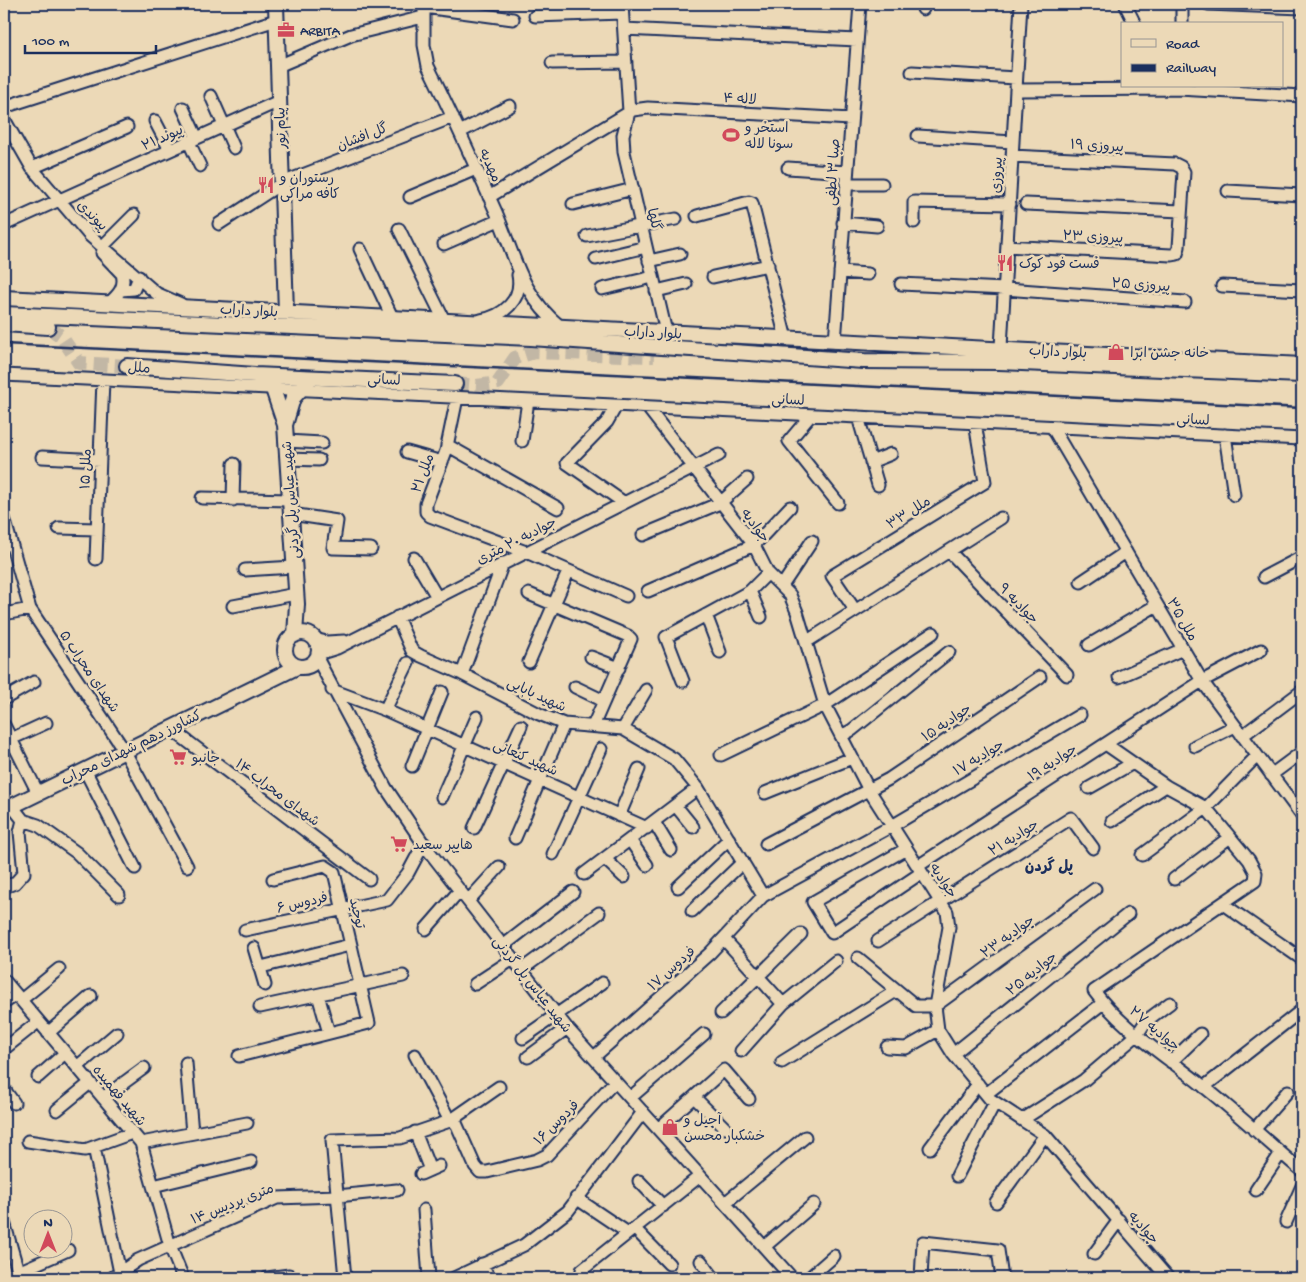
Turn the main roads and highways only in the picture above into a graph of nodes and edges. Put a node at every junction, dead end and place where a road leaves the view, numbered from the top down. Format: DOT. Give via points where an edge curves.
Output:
graph roads {
  1 [pos="276,4"];
  2 [pos="4,298"];
  3 [pos="286,312"];
  4 [pos="4,314"];
  5 [pos="4,324"];
  6 [pos="48,327"];
  7 [pos="812,341"];
  8 [pos="854,343"];
  9 [pos="735,352"];
  10 [pos="654,356"];
  11 [pos="810,357"];
  12 [pos="854,361"];
  13 [pos="1302,365"];
  14 [pos="127,366"];
  15 [pos="1302,374"];
  16 [pos="255,375"];
  17 [pos="311,378"];
  18 [pos="456,391"];
  19 [pos="285,425"];
  20 [pos="296,599"];
  21 [pos="295,635"];
  22 [pos="313,638"];
  23 [pos="285,652"];
  24 [pos="297,667"];
  25 [pos="258,684"];
  26 [pos="8,808"];
  1 -- 3 [label="main road, پیام نور"];
  2 -- 3 [label="main road, بلوار داراب"];
  3 -- 7 [label="main road, بلوار داراب"];
  4 -- 9 [label="main road, بلوار داراب" via="531,338"];
  5 -- 6 [label="main road"];
  7 -- 8 [label="main road, بلوار داراب"];
  7 -- 11 [label="main road"];
  8 -- 12 [label="main road"];
  8 -- 13 [label="main road, بلوار داراب" via="1001,347"];
  9 -- 10 [label="main road"];
  9 -- 11 [label="main road, بلوار داراب"];
  11 -- 12 [label="main road, بلوار داراب"];
  12 -- 15 [label="main road, بلوار داراب" via="999,362"];
  14 -- 16 [label="main road"];
  16 -- 17 [label="main road"];
  16 -- 19 [label="main road, شهید عباس پل گردنی" via="272,389"];
  17 -- 18 [label="main road"];
  17 -- 19 [label="main road" via="298,390"];
  19 -- 20 [label="main road, شهید عباس پل گردنی"];
  20 -- 21 [label="main road, شهید عباس پل گردنی"];
  20 -- 22 [label="main road"];
  21 -- 22 [label="main road" via="306,634"];
  21 -- 23 [label="main road" via="285,645"];
  22 -- 24 [label="main road" via="317,643 317,656 308,666"];
  23 -- 24 [label="main road" via="287,659"];
  23 -- 25 [label="main road" via="279,663"];
  24 -- 25 [label="main road, کشاورز دهم شهدای محراب"];
  25 -- 26 [label="main road, کشاورز دهم شهدای محراب"];
}
